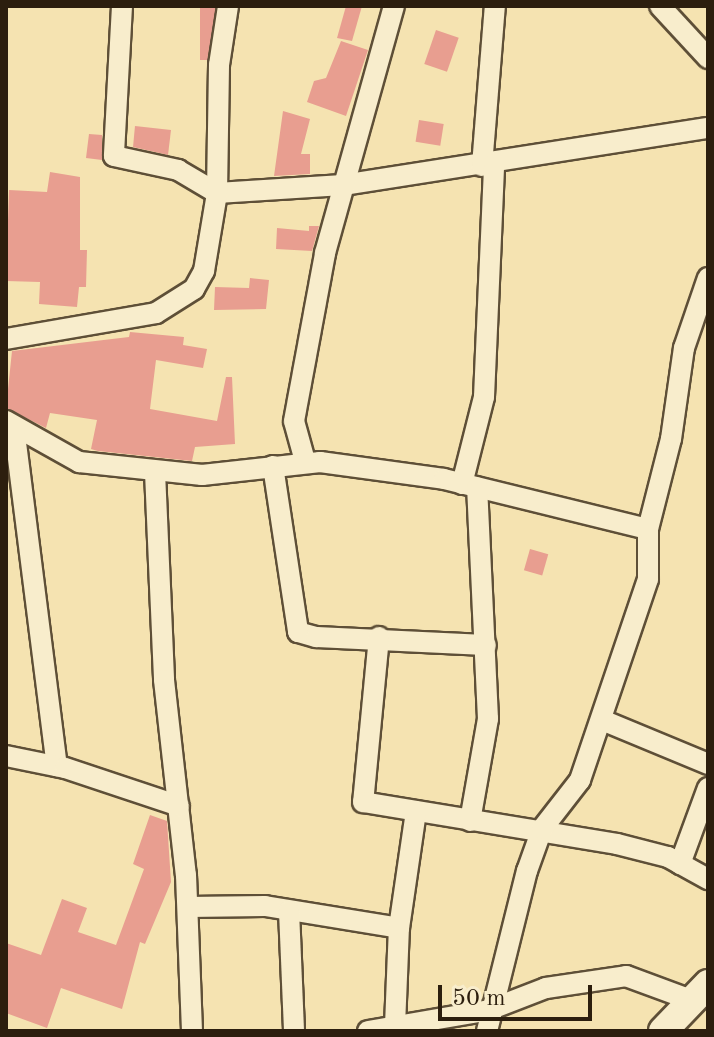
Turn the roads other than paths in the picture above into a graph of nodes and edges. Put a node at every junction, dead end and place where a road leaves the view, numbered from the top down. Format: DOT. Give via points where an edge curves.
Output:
graph roads {
  1 [pos="122,6"];
  2 [pos="228,6"];
  3 [pos="394,6"];
  4 [pos="495,6"];
  5 [pos="660,6"];
  6 [pos="708,58"];
  7 [pos="708,128"];
  8 [pos="488,165"];
  9 [pos="343,185"];
  10 [pos="217,193"];
  11 [pos="708,278"];
  12 [pos="6,339"];
  13 [pos="10,424"];
  14 [pos="305,461"];
  15 [pos="273,466"];
  16 [pos="155,472"];
  17 [pos="469,485"];
  18 [pos="648,529"];
  19 [pos="379,637"];
  20 [pos="486,645"];
  21 [pos="602,720"];
  22 [pos="6,756"];
  23 [pos="708,764"];
  24 [pos="57,766"];
  25 [pos="708,788"];
  26 [pos="179,806"];
  27 [pos="416,811"];
  28 [pos="470,821"];
  29 [pos="542,829"];
  30 [pos="680,864"];
  31 [pos="708,879"];
  32 [pos="188,907"];
  33 [pos="289,911"];
  34 [pos="399,928"];
  35 [pos="700,992"];
  36 [pos="489,1010"];
  37 [pos="395,1026"];
  38 [pos="192,1031"];
  39 [pos="294,1031"];
  40 [pos="368,1031"];
  41 [pos="487,1031"];
  42 [pos="663,1031"];
  1 -- 10 [label="street" via="114,156 178,170"];
  2 -- 10 [label="street" via="219,65"];
  3 -- 9 [label="street"];
  4 -- 8 [label="street"];
  5 -- 6 [label="street"];
  7 -- 8 [label="street"];
  8 -- 9 [label="street"];
  8 -- 17 [label="street" via="484,397"];
  9 -- 10 [label="street"];
  9 -- 14 [label="street" via="294,421"];
  10 -- 12 [label="street" via="204,271 179,302 121,322 24,332"];
  11 -- 18 [label="street" via="684,348 671,439"];
  13 -- 16 [label="street" via="79,462"];
  13 -- 24 [label="street"];
  14 -- 15 [label="street"];
  14 -- 17 [label="street"];
  15 -- 16 [label="street" via="202,475"];
  15 -- 19 [label="street" via="298,632"];
  16 -- 26 [label="street" via="164,680"];
  17 -- 18 [label="street"];
  17 -- 20 [label="street"];
  18 -- 21 [label="street" via="648,579"];
  19 -- 20 [label="street"];
  19 -- 27 [label="street" via="362,799"];
  20 -- 28 [label="street" via="488,719"];
  21 -- 23 [label="street"];
  21 -- 29 [label="street" via="580,780"];
  22 -- 24 [label="street"];
  24 -- 26 [label="street"];
  25 -- 30 [label="street"];
  26 -- 32 [label="street"];
  27 -- 28 [label="street"];
  27 -- 34 [label="street"];
  28 -- 29 [label="street"];
  29 -- 30 [label="street"];
  29 -- 36 [label="street"];
  30 -- 31 [label="street"];
  32 -- 33 [label="street" via="265,906"];
  32 -- 38 [label="street"];
  33 -- 34 [label="street"];
  33 -- 39 [label="street"];
  34 -- 37 [label="street"];
  35 -- 36 [label="street" via="626,976 546,988"];
  35 -- 42 [label="street"];
  36 -- 37 [label="street"];
  36 -- 41 [label="street"];
  37 -- 40 [label="street"];
}
